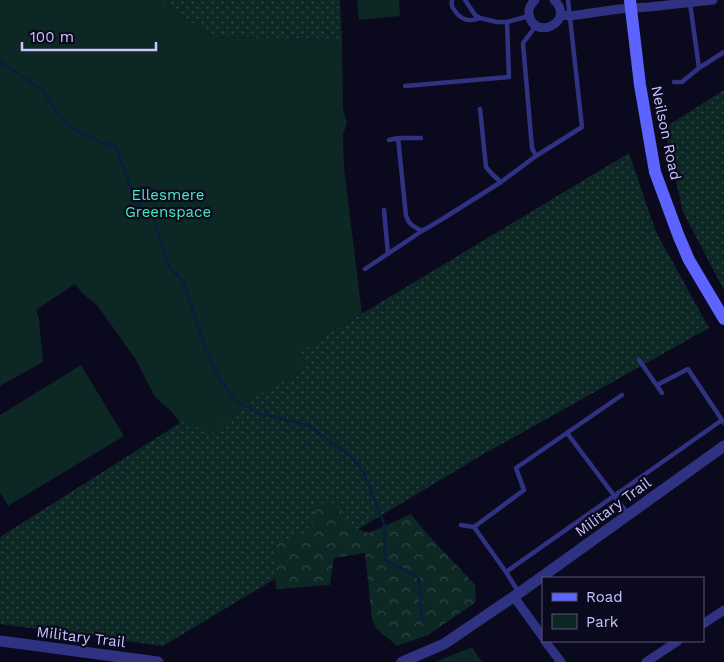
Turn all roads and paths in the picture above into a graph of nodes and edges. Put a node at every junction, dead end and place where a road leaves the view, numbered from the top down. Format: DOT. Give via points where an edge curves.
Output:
graph roads {
  1 [pos="452,0"];
  2 [pos="465,0"];
  3 [pos="534,0"];
  4 [pos="554,0"];
  5 [pos="568,0"];
  6 [pos="713,0"];
  7 [pos="690,3"];
  8 [pos="630,4"];
  9 [pos="560,15"];
  10 [pos="529,16"];
  11 [pos="570,16"];
  12 [pos="480,18"];
  13 [pos="508,22"];
  14 [pos="536,26"];
  15 [pos="724,52"];
  16 [pos="699,68"];
  17 [pos="674,82"];
  18 [pos="405,86"];
  19 [pos="480,109"];
  20 [pos="398,138"];
  21 [pos="421,138"];
  22 [pos="389,140"];
  23 [pos="536,156"];
  24 [pos="501,182"];
  25 [pos="384,210"];
  26 [pos="422,231"];
  27 [pos="388,254"];
  28 [pos="365,269"];
  29 [pos="724,319"];
  30 [pos="639,360"];
  31 [pos="657,385"];
  32 [pos="662,393"];
  33 [pos="622,395"];
  34 [pos="723,421"];
  35 [pos="567,433"];
  36 [pos="724,446"];
  37 [pos="615,495"];
  38 [pos="629,514"];
  39 [pos="461,525"];
  40 [pos="474,527"];
  41 [pos="506,572"];
  42 [pos="517,595"];
  43 [pos="724,610"];
  44 [pos="704,623"];
  45 [pos="542,635"];
  46 [pos="0,641"];
  47 [pos="547,642"];
  48 [pos="676,642"];
  49 [pos="155,662"];
  50 [pos="402,662"];
  51 [pos="561,662"];
  52 [pos="646,662"];
  1 -- 12 [label="lane" via="452,7 464,20"];
  2 -- 12 [label="lane"];
  3 -- 10 [label="street"];
  4 -- 9 [label="street" via="559,5"];
  5 -- 11 [label="lane"];
  6 -- 7 [label="street"];
  7 -- 8 [label="street"];
  7 -- 16 [label="lane"];
  8 -- 11 [label="street"];
  8 -- 29 [label="main road, Neilson Road" via="654,172 679,237"];
  9 -- 11 [label="street"];
  9 -- 14 [label="street" via="551,27"];
  10 -- 13 [label="lane"];
  10 -- 14 [label="street"];
  11 -- 23 [label="lane" via="582,127"];
  12 -- 13 [label="lane"];
  13 -- 18 [label="lane" via="509,77"];
  14 -- 23 [label="lane" via="523,43 532,148"];
  15 -- 16 [label="lane"];
  16 -- 17 [label="lane" via="682,82"];
  19 -- 24 [label="lane" via="486,167"];
  20 -- 21 [label="lane"];
  20 -- 22 [label="lane"];
  20 -- 26 [label="lane" via="406,216 408,222"];
  23 -- 24 [label="lane"];
  24 -- 26 [label="lane"];
  25 -- 27 [label="lane"];
  26 -- 27 [label="lane"];
  27 -- 28 [label="lane"];
  30 -- 31 [label="lane"];
  31 -- 32 [label="lane"];
  31 -- 34 [label="lane" via="688,369"];
  33 -- 35 [label="lane"];
  34 -- 37 [label="lane"];
  35 -- 37 [label="lane"];
  35 -- 40 [label="lane" via="516,468 524,490"];
  36 -- 38 [label="street, Military Trail"];
  37 -- 38 [label="lane"];
  37 -- 41 [label="lane"];
  38 -- 42 [label="street, Military Trail"];
  39 -- 40 [label="lane"];
  40 -- 41 [label="lane"];
  41 -- 42 [label="lane"];
  42 -- 45 [label="street"];
  42 -- 50 [label="street, Military Trail" via="444,644"];
  43 -- 44 [label="street"];
  46 -- 49 [label="street, Military Trail"];
  47 -- 51 [label="street"];
  48 -- 52 [label="street"];
}
